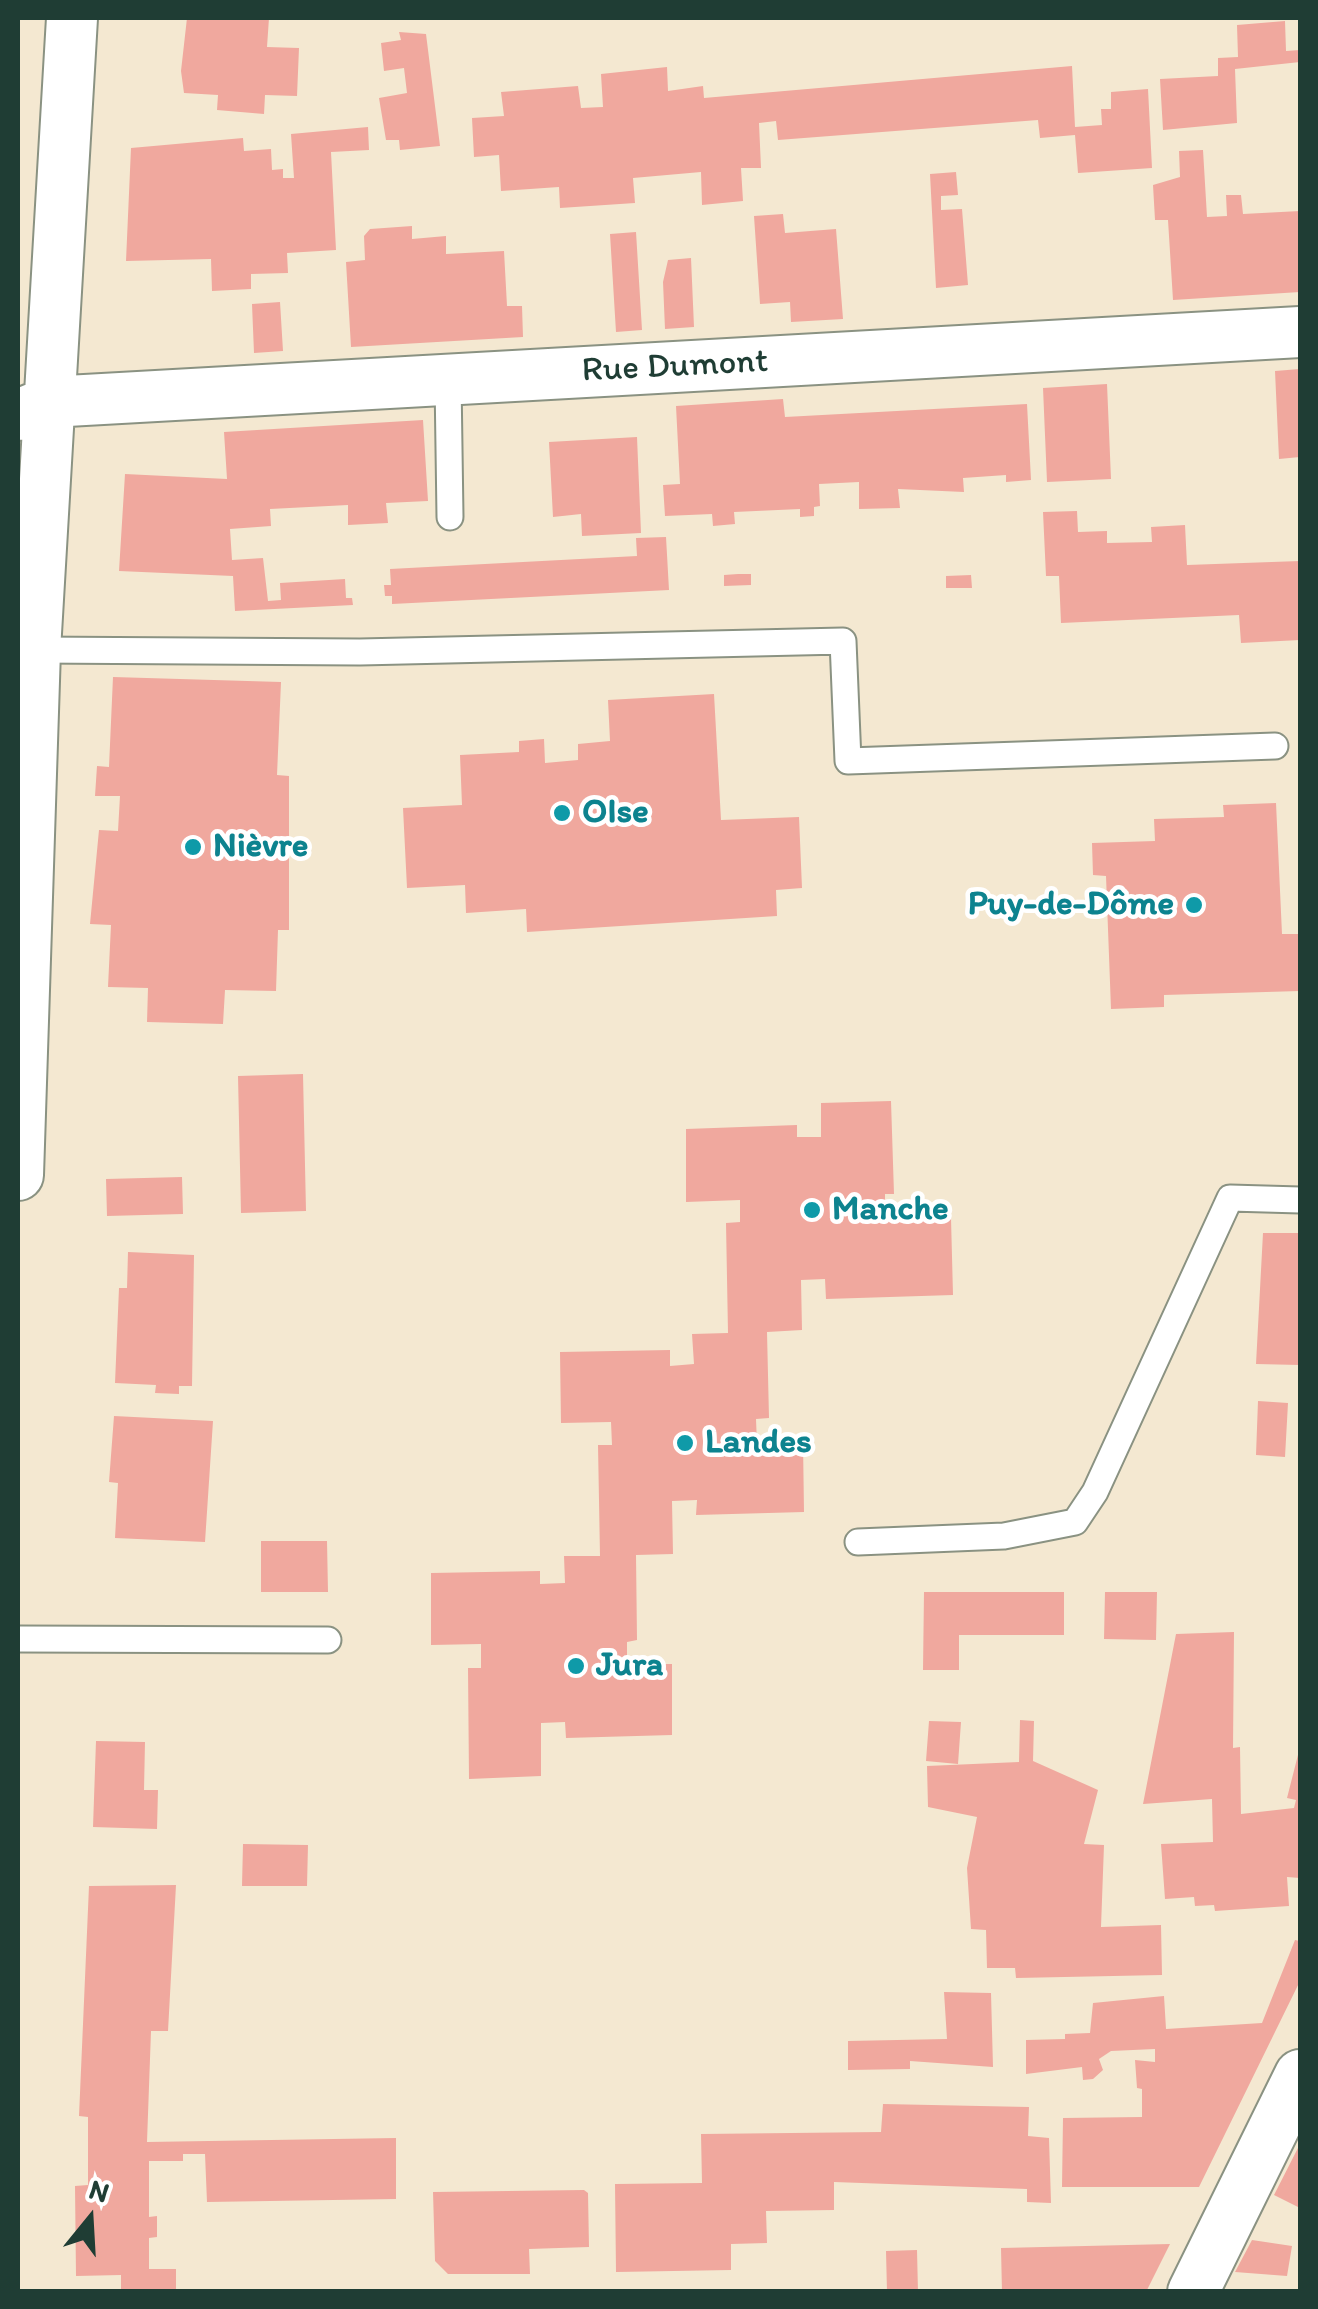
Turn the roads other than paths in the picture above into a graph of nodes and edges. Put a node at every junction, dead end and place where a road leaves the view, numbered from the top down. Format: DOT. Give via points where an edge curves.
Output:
graph roads {
  1 [pos="72,18"];
  2 [pos="1300,332"];
  3 [pos="448,380"];
  4 [pos="33,409"];
  5 [pos="450,516"];
  6 [pos="35,650"];
  7 [pos="1275,746"];
  8 [pos="18,1175"];
  9 [pos="1300,1200"];
  10 [pos="858,1542"];
  11 [pos="18,1639"];
  12 [pos="328,1640"];
  13 [pos="1300,2075"];
  14 [pos="1192,2292"];
  1 -- 4 [label="street"];
  2 -- 3 [label="street, Rue Dumont"];
  3 -- 4 [label="street, Rue Dumont"];
  3 -- 5 [label="lane"];
  4 -- 6 [label="street"];
  6 -- 7 [label="lane" via="360,652 843,641 848,761"];
  6 -- 8 [label="street"];
  9 -- 10 [label="lane" via="1230,1198 1095,1492 1075,1522 1004,1536"];
  11 -- 12 [label="lane"];
  13 -- 14 [label="street"];
}
